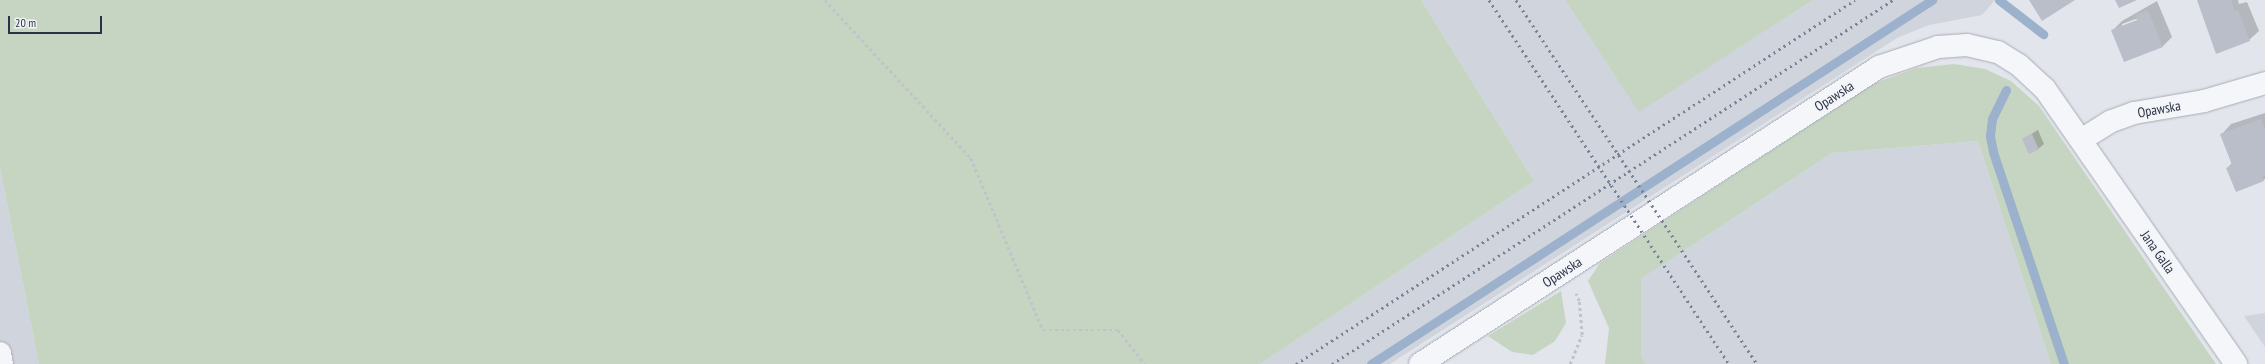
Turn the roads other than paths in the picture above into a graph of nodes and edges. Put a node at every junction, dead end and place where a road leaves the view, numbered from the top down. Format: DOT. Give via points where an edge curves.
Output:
graph roads {
  1 [pos="2265,83"];
  2 [pos="2081,140"];
  3 [pos="0,353"];
  4 [pos="2,364"];
  5 [pos="1420,364"];
  6 [pos="2236,364"];
  1 -- 2 [label="street, Opawska" via="2204,101 2134,113 2112,121"];
  2 -- 5 [label="street, Opawska" via="2045,89 2019,65 1998,52 1967,45 1938,47 1879,67"];
  2 -- 6 [label="street, Jana Galla"];
  3 -- 4 [label="street"];
}
